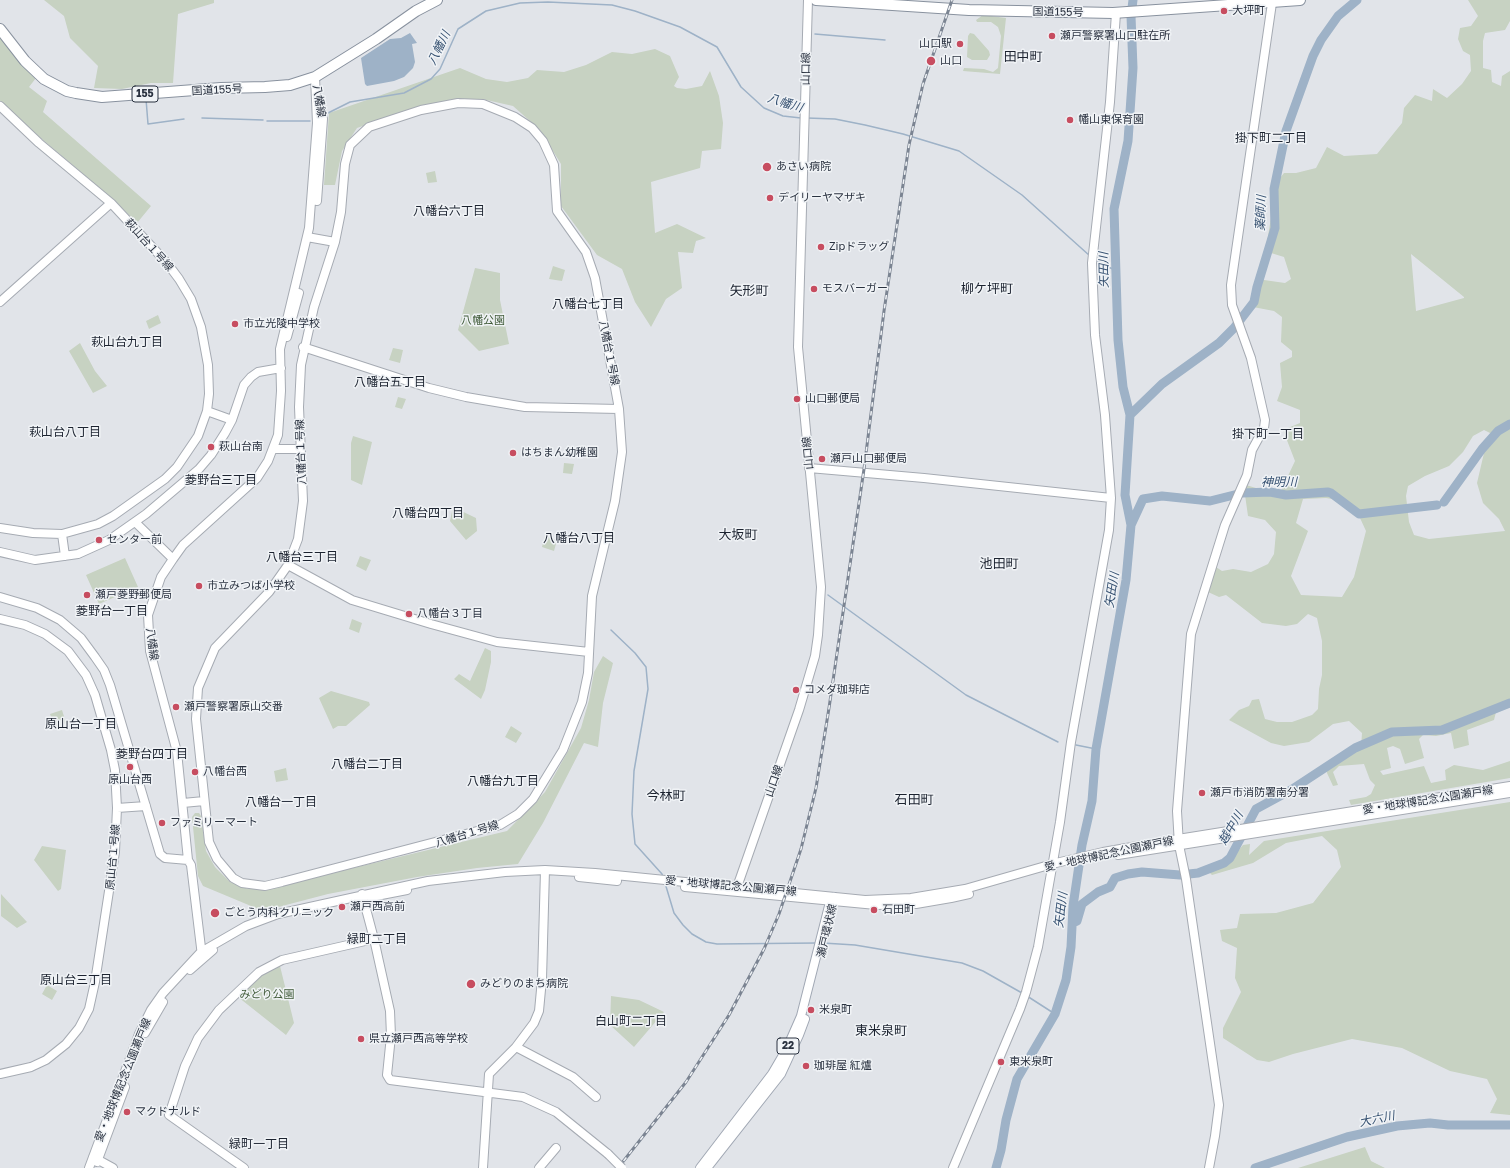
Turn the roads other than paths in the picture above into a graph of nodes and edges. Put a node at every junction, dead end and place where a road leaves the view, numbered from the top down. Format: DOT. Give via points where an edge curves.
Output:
graph roads {
  1 [pos="437,0"];
  2 [pos="808,0"];
  3 [pos="816,0"];
  4 [pos="1300,0"];
  5 [pos="1270,1"];
  6 [pos="1117,13"];
  7 [pos="0,29"];
  8 [pos="315,77"];
  9 [pos="0,106"];
  10 [pos="111,203"];
  11 [pos="310,237"];
  12 [pos="335,242"];
  13 [pos="0,302"];
  14 [pos="304,346"];
  15 [pos="281,368"];
  16 [pos="619,409"];
  17 [pos="207,411"];
  18 [pos="232,420"];
  19 [pos="273,449"];
  20 [pos="301,449"];
  21 [pos="809,468"];
  22 [pos="1111,498"];
  23 [pos="135,522"];
  24 [pos="0,528"];
  25 [pos="62,534"];
  26 [pos="0,552"];
  27 [pos="65,556"];
  28 [pos="173,559"];
  29 [pos="288,565"];
  30 [pos="0,597"];
  31 [pos="0,619"];
  32 [pos="588,652"];
  33 [pos="1510,786"];
  34 [pos="1510,793"];
  35 [pos="204,801"];
  36 [pos="183,803"];
  37 [pos="146,806"];
  38 [pos="117,808"];
  39 [pos="1257,830"];
  40 [pos="1178,842"];
  41 [pos="188,860"];
  42 [pos="1054,867"];
  43 [pos="545,873"];
  44 [pos="736,889"];
  45 [pos="362,897"];
  46 [pos="833,901"];
  47 [pos="199,939"];
  48 [pos="374,939"];
  49 [pos="218,942"];
  50 [pos="202,955"];
  51 [pos="516,1046"];
  52 [pos="0,1074"];
  53 [pos="487,1092"];
  54 [pos="596,1097"];
  55 [pos="556,1148"];
  56 [pos="95,1158"];
  57 [pos="89,1168"];
  58 [pos="94,1168"];
  59 [pos="113,1168"];
  60 [pos="244,1168"];
  61 [pos="483,1168"];
  62 [pos="539,1168"];
  63 [pos="622,1168"];
  64 [pos="700,1168"];
  65 [pos="707,1168"];
  66 [pos="952,1168"];
  67 [pos="1209,1168"];
  1 -- 8 [label="highway, 国道155号 / 155"];
  2 -- 21 [label="street, 山口線" via="798,347"];
  3 -- 6 [label="highway, 国道155号" via="969,10"];
  4 -- 5 [label="highway, 国道155号"];
  5 -- 6 [label="highway, 国道155号"];
  5 -- 40 [label="street" via="1231,285 1232,305 1251,358 1265,420 1264,428 1252,450 1247,475 1225,525 1191,634 1177,811"];
  6 -- 22 [label="street" via="1093,257 1095,334 1105,415"];
  7 -- 8 [label="highway, 国道155号 / 155" via="25,61 44,79 67,91 92,96 290,85"];
  8 -- 11 [label="street, 八幡線" via="323,119"];
  9 -- 10 [label="street, 萩山台１号線" via="39,144"];
  10 -- 13 [label="street"];
  10 -- 17 [label="street, 萩山台１号線" via="167,263 191,299 207,355"];
  11 -- 12 [label="street"];
  11 -- 15 [label="street, 八幡線"];
  12 -- 14 [label="street, 八幡台１号線"];
  12 -- 16 [label="street, 八幡台１号線" via="348,151 350,145 369,126 421,110 458,103 482,104 515,117 532,128 547,147 554,165 557,211 580,242 592,264"];
  14 -- 16 [label="street" via="466,398 525,407"];
  14 -- 20 [label="street, 八幡台１号線" via="299,390"];
  15 -- 18 [label="street" via="258,372 251,377 244,385"];
  15 -- 19 [label="street, 八幡線" via="280,418"];
  16 -- 32 [label="street, 八幡台１号線" via="622,434 621,466 595,582"];
  17 -- 18 [label="street"];
  17 -- 25 [label="street, 萩山台１号線" via="194,444 177,467 164,479 98,524"];
  18 -- 23 [label="street" via="218,444 198,469 174,492"];
  19 -- 20 [label="street"];
  19 -- 28 [label="street, 八幡線" via="257,478 184,545"];
  20 -- 29 [label="street, 八幡台１号線" via="302,524"];
  21 -- 22 [label="street"];
  21 -- 44 [label="street, 山口線" via="821,587 815,656 799,710"];
  22 -- 42 [label="street" via="1109,530 1070,742"];
  23 -- 27 [label="street" via="100,545"];
  23 -- 28 [label="street"];
  24 -- 25 [label="street, 萩山台１号線"];
  25 -- 27 [label="street"];
  26 -- 27 [label="street" via="35,560"];
  28 -- 36 [label="street, 八幡線" via="161,577 152,599 148,631 150,650 178,752"];
  29 -- 32 [label="street" via="352,600 431,624 497,642"];
  29 -- 35 [label="street, 八幡台１号線" via="269,592 215,648 198,688 196,718"];
  30 -- 37 [label="street" via="37,608 60,620 81,638 95,657 110,685"];
  31 -- 38 [label="street, 原山台１号線" via="45,634 68,652 86,675 111,750"];
  32 -- 35 [label="street, 八幡台１号線" via="588,673 582,702 563,750 533,799 518,814 500,826 282,882 259,885 242,883 233,878 217,859 209,842"];
  33 -- 39 [label="street, 愛・地球博記念公園瀬戸線"];
  34 -- 39 [label="street, 愛・地球博記念公園瀬戸線"];
  35 -- 36 [label="street"];
  36 -- 41 [label="street, 八幡線"];
  37 -- 38 [label="street"];
  37 -- 41 [label="street" via="160,854 165,858"];
  38 -- 52 [label="street, 原山台１号線" via="117,841 89,1009 72,1037 46,1060 32,1067"];
  39 -- 40 [label="street, 愛・地球博記念公園瀬戸線"];
  40 -- 42 [label="street, 愛・地球博記念公園瀬戸線" via="1103,855"];
  40 -- 67 [label="street" via="1186,879 1219,1106"];
  41 -- 47 [label="street, 八幡線" via="191,865"];
  42 -- 46 [label="street, 愛・地球博記念公園瀬戸線" via="939,895"];
  42 -- 66 [label="street" via="1043,927 1026,994"];
  43 -- 44 [label="street, 愛・地球博記念公園瀬戸線"];
  43 -- 45 [label="street, 愛・地球博記念公園瀬戸線" via="454,882"];
  43 -- 51 [label="street" via="539,1011 534,1023"];
  44 -- 46 [label="street, 愛・地球博記念公園瀬戸線"];
  45 -- 48 [label="street"];
  45 -- 49 [label="street, 愛・地球博記念公園瀬戸線" via="263,918"];
  45 -- 50 [label="street, 愛・地球博記念公園瀬戸線" via="264,924"];
  46 -- 64 [label="street, 瀬戸環状線 / 22" via="801,1016 786,1050 772,1074"];
  46 -- 65 [label="street, 瀬戸環状線 / 22" via="806,1015 789,1057 772,1087"];
  47 -- 49 [label="street"];
  47 -- 50 [label="street, 八幡線"];
  48 -- 53 [label="street" via="390,1011 388,1078"];
  48 -- 60 [label="street" via="282,960 258,972 219,1010 198,1038 185,1066 169,1115"];
  49 -- 50 [label="street, 愛・地球博記念公園瀬戸線"];
  50 -- 56 [label="street, 愛・地球博記念公園瀬戸線" via="165,1000 146,1030"];
  51 -- 53 [label="street" via="489,1074"];
  51 -- 54 [label="street" via="573,1078"];
  53 -- 61 [label="street"];
  53 -- 63 [label="street, bridge" via="523,1097 546,1106 561,1115"];
  55 -- 62 [label="street"];
  56 -- 57 [label="street, 愛・地球博記念公園瀬戸線"];
  56 -- 58 [label="street, 愛・地球博記念公園瀬戸線"];
  56 -- 59 [label="street"];
}
